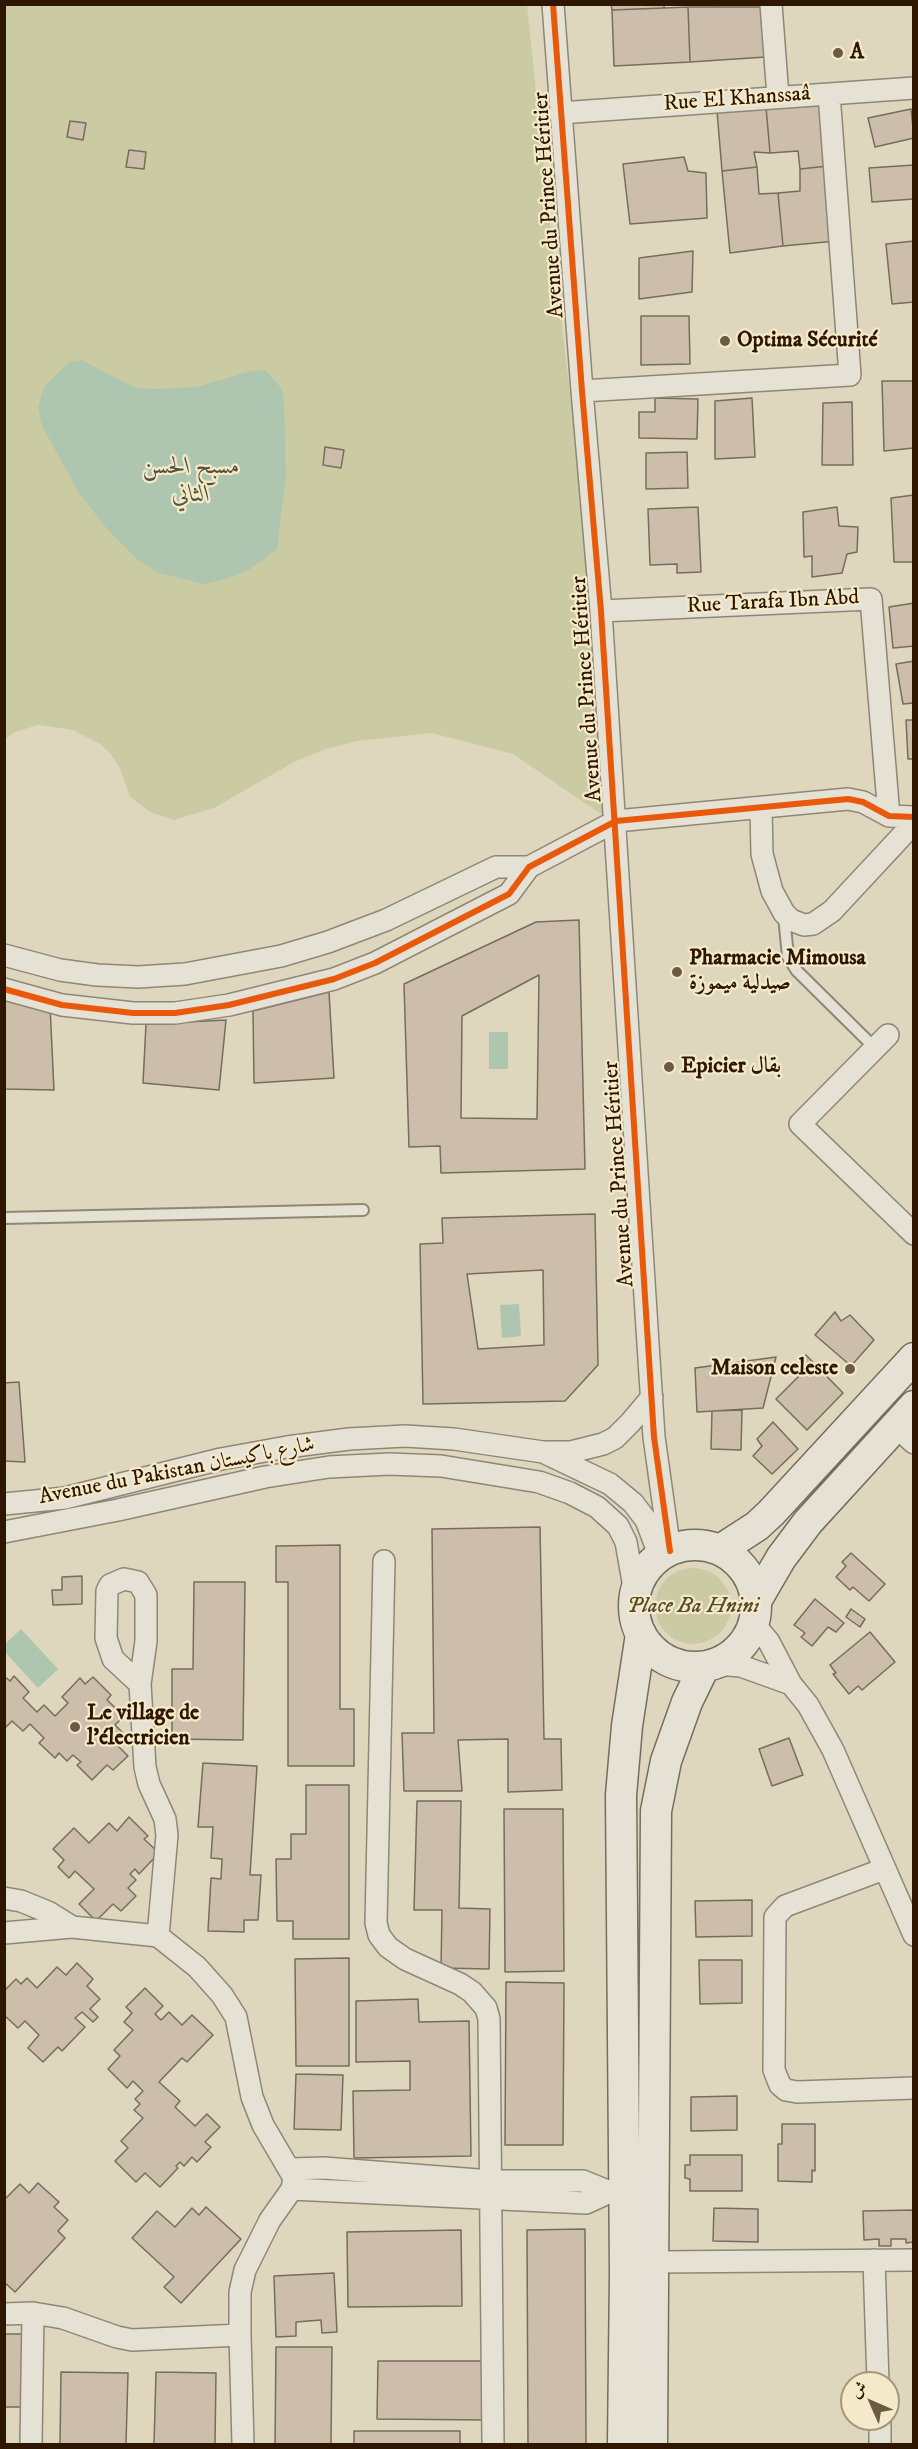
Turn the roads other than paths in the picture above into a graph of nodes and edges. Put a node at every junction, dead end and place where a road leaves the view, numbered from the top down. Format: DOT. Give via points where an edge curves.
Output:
graph roads {
  1 [pos="553,4"];
  2 [pos="771,4"];
  3 [pos="914,88"];
  4 [pos="829,94"];
  5 [pos="778,97"];
  6 [pos="560,113"];
  7 [pos="582,391"];
  8 [pos="602,611"];
  9 [pos="761,808"];
  10 [pos="889,816"];
  11 [pos="914,817"];
  12 [pos="616,821"];
  13 [pos="914,823"];
  14 [pos="529,867"];
  15 [pos="784,913"];
  16 [pos="365,929"];
  17 [pos="4,955"];
  18 [pos="375,963"];
  19 [pos="4,989"];
  20 [pos="882,1042"];
  21 [pos="363,1210"];
  22 [pos="4,1218"];
  23 [pos="914,1234"];
  24 [pos="914,1358"];
  25 [pos="652,1397"];
  26 [pos="908,1425"];
  27 [pos="543,1452"];
  28 [pos="4,1504"];
  29 [pos="4,1532"];
  30 [pos="720,1550"];
  31 [pos="665,1554"];
  32 [pos="384,1561"];
  33 [pos="636,1593"];
  34 [pos="755,1613"];
  35 [pos="641,1635"];
  36 [pos="709,1666"];
  37 [pos="140,1684"];
  38 [pos="791,1684"];
  39 [pos="884,1869"];
  40 [pos="4,1898"];
  41 [pos="72,1927"];
  42 [pos="4,1933"];
  43 [pos="914,1935"];
  44 [pos="158,1936"];
  45 [pos="914,2088"];
  46 [pos="291,2179"];
  47 [pos="653,2189"];
  48 [pos="491,2190"];
  49 [pos="617,2192"];
  50 [pos="874,2260"];
  51 [pos="914,2260"];
  52 [pos="655,2262"];
  53 [pos="33,2313"];
  54 [pos="4,2314"];
  55 [pos="240,2336"];
  56 [pos="878,2371"];
  57 [pos="31,2445"];
  58 [pos="243,2445"];
  59 [pos="492,2445"];
  60 [pos="623,2445"];
  61 [pos="652,2445"];
  1 -- 6 [label="street, Avenue du Prince Héritier"];
  2 -- 5 [label="street"];
  3 -- 4 [label="street, Rue El Khanssaâ"];
  4 -- 5 [label="street, Rue El Khanssaâ"];
  4 -- 7 [label="street" via="850,375"];
  5 -- 6 [label="street, Rue El Khanssaâ"];
  6 -- 7 [label="street, Avenue du Prince Héritier"];
  7 -- 8 [label="street, Avenue du Prince Héritier"];
  8 -- 10 [label="street, Rue Tarafa Ibn Abd" via="871,599"];
  8 -- 12 [label="street, Avenue du Prince Héritier"];
  9 -- 10 [label="street" via="848,799"];
  9 -- 12 [label="street"];
  9 -- 15 [label="street" via="762,854 772,891"];
  10 -- 11 [label="street"];
  12 -- 14 [label="street"];
  12 -- 25 [label="street, Avenue du Prince Héritier"];
  13 -- 15 [label="street" via="832,911 813,924 798,924"];
  14 -- 16 [label="street" via="496,867"];
  14 -- 18 [label="street" via="509,894"];
  15 -- 20 [label="lane" via="788,957 797,971"];
  16 -- 17 [label="street" via="281,956 185,974 98,975"];
  16 -- 18 [label="street"];
  18 -- 19 [label="street" via="280,993 175,1012 91,1009"];
  20 -- 23 [label="street" via="800,1124"];
  21 -- 22 [label="lane"];
  24 -- 30 [label="main road" via="771,1513"];
  25 -- 27 [label="street" via="615,1438 571,1452"];
  25 -- 31 [label="street, Avenue du Prince Héritier"];
  26 -- 34 [label="main road" via="808,1522 781,1558"];
  27 -- 28 [label="street, Avenue du Pakistan شارع باكيستان" via="454,1439 349,1439 221,1459 65,1498"];
  27 -- 31 [label="street, Avenue du Pakistan شارع باكيستان" via="621,1492 646,1521"];
  29 -- 33 [label="street, Avenue du Pakistan شارع باكيستان" via="329,1467 441,1467 539,1482 597,1507 618,1526 626,1542"];
  30 -- 31 [label="main road" via="698,1545"];
  30 -- 34 [label="main road" via="744,1568 752,1584"];
  31 -- 33 [label="main road" via="642,1575"];
  32 -- 48 [label="street" via="376,1923 380,1935 396,1954 460,1984 486,2008"];
  33 -- 35 [label="main road" via="634,1614"];
  34 -- 36 [label="main road" via="739,1649"];
  34 -- 38 [label="street"];
  35 -- 36 [label="main road" via="655,1653 669,1662 686,1667"];
  35 -- 49 [label="main road" via="621,1795"];
  36 -- 38 [label="street" via="741,1666"];
  36 -- 47 [label="main road" via="687,1702 668,1752 656,1811"];
  37 -- 44 [label="street" via="145,1767 165,1819 167,1835"];
  38 -- 39 [label="street" via="808,1705 833,1750"];
  39 -- 43 [label="street"];
  39 -- 45 [label="street" via="778,1912 774,1926 774,2070 780,2085 797,2092"];
  40 -- 41 [label="street" via="48,1912"];
  41 -- 42 [label="street"];
  41 -- 44 [label="street"];
  44 -- 46 [label="street" via="197,1967 236,2017 252,2097"];
  46 -- 48 [label="street"];
  46 -- 55 [label="street" via="245,2270 240,2292"];
  47 -- 49 [label="street"];
  47 -- 52 [label="main road"];
  48 -- 49 [label="street" via="583,2181"];
  48 -- 59 [label="street"];
  49 -- 60 [label="main road"];
  50 -- 51 [label="street"];
  50 -- 52 [label="street"];
  50 -- 56 [label="street"];
  52 -- 61 [label="main road"];
  53 -- 54 [label="street"];
  53 -- 55 [label="street" via="75,2321 132,2340"];
  53 -- 57 [label="street"];
  55 -- 58 [label="street"];
}
